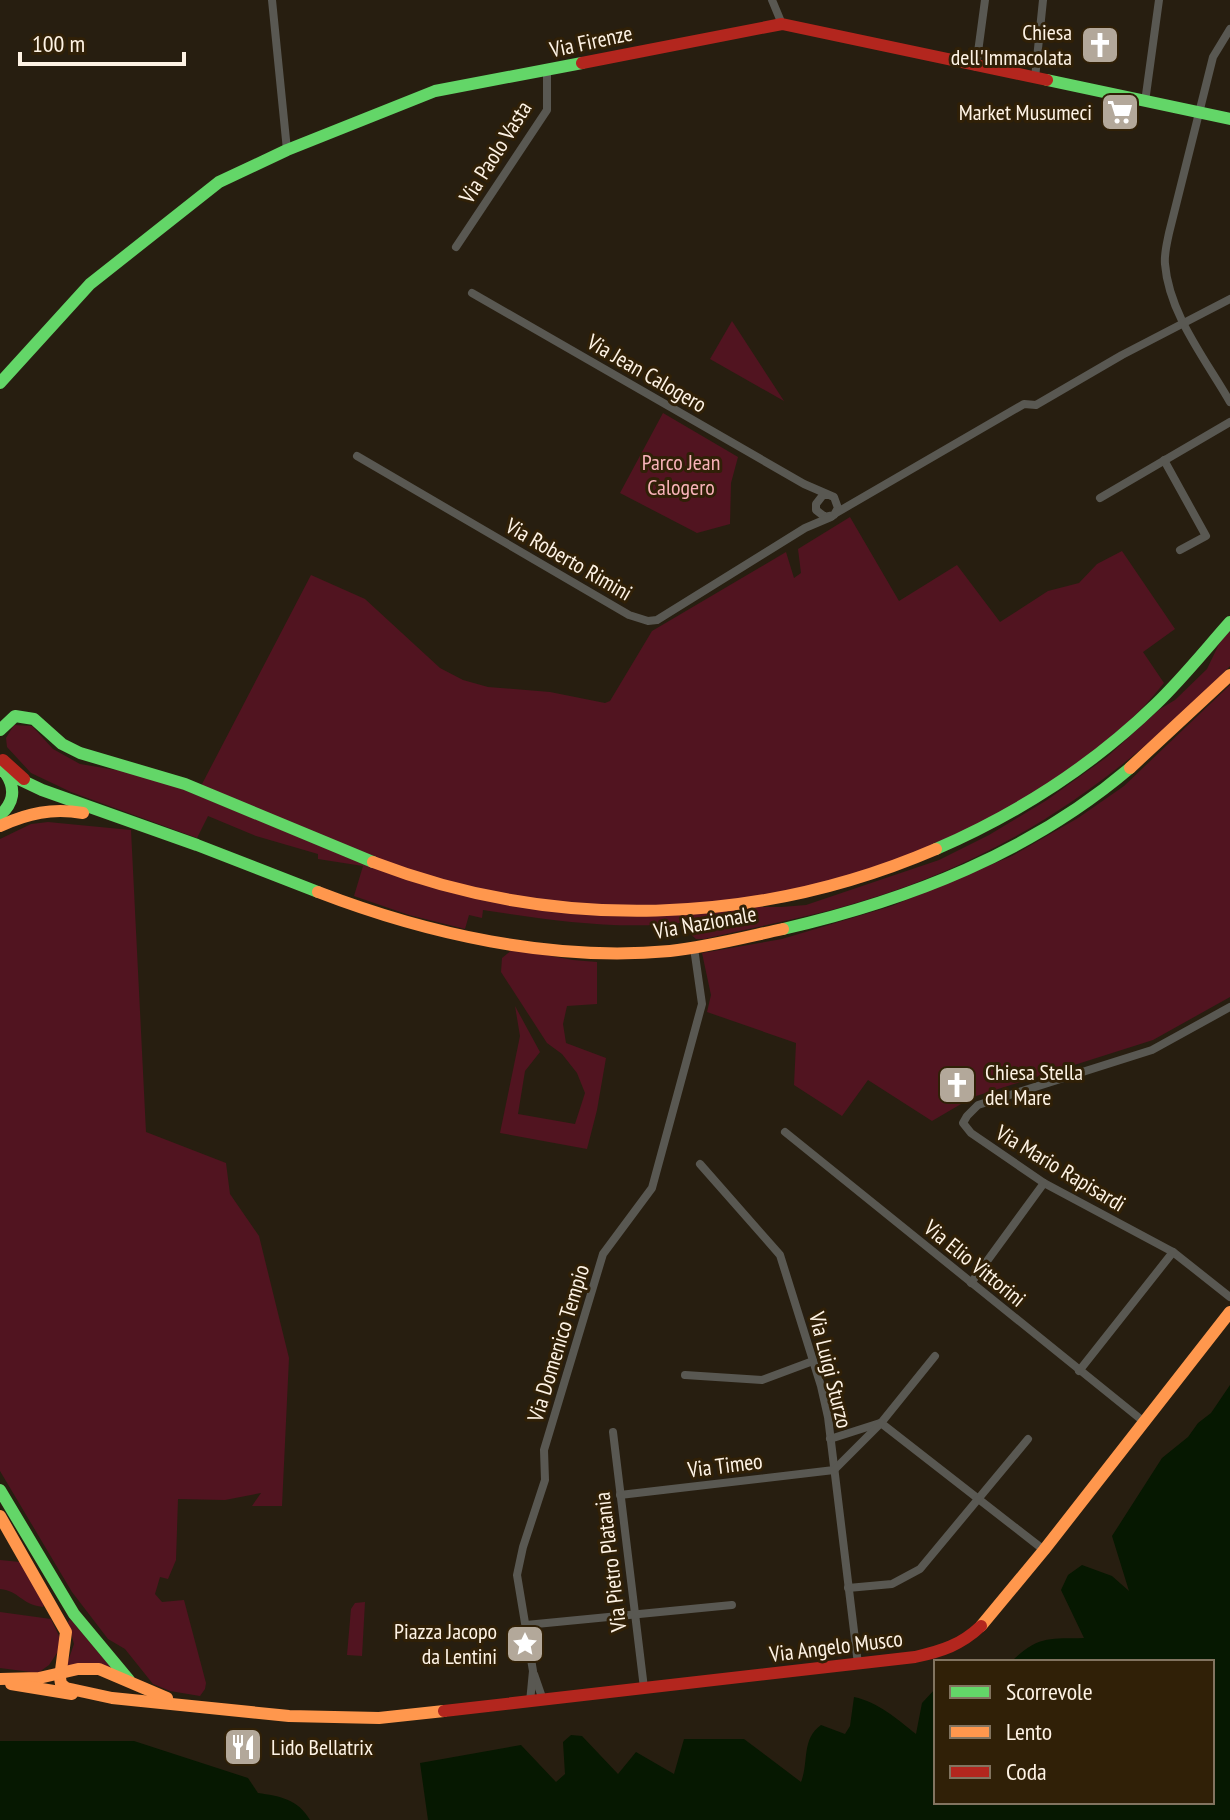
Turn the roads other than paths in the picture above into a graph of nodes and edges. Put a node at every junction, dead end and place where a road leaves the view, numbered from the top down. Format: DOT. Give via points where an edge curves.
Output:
graph roads {
  1 [pos="272,0"];
  2 [pos="772,0"];
  3 [pos="985,0"];
  4 [pos="1043,0"];
  5 [pos="1159,0"];
  6 [pos="782,24"];
  7 [pos="1230,29"];
  8 [pos="976,67"];
  9 [pos="547,70"];
  10 [pos="1035,78"];
  11 [pos="1145,102"];
  12 [pos="1198,113"];
  13 [pos="1230,119"];
  14 [pos="287,150"];
  15 [pos="456,247"];
  16 [pos="472,293"];
  17 [pos="1230,299"];
  18 [pos="1184,324"];
  19 [pos="2,380"];
  20 [pos="1230,402"];
  21 [pos="1230,422"];
  22 [pos="357,456"];
  23 [pos="1164,460"];
  24 [pos="804,484"];
  25 [pos="832,496"];
  26 [pos="863,496"];
  27 [pos="1100,498"];
  28 [pos="816,507"];
  29 [pos="833,515"];
  30 [pos="805,528"];
  31 [pos="1180,550"];
  32 [pos="1230,622"];
  33 [pos="1230,675"];
  34 [pos="0,730"];
  35 [pos="4,768"];
  36 [pos="62,809"];
  37 [pos="0,816"];
  38 [pos="131,821"];
  39 [pos="0,826"];
  40 [pos="694,948"];
  41 [pos="1230,1007"];
  42 [pos="785,1132"];
  43 [pos="700,1164"];
  44 [pos="1044,1183"];
  45 [pos="1173,1252"];
  46 [pos="971,1283"];
  47 [pos="1230,1297"];
  48 [pos="1230,1312"];
  49 [pos="935,1356"];
  50 [pos="813,1361"];
  51 [pos="1079,1371"];
  52 [pos="685,1375"];
  53 [pos="1143,1421"];
  54 [pos="881,1423"];
  55 [pos="613,1432"];
  56 [pos="830,1439"];
  57 [pos="1028,1439"];
  58 [pos="834,1470"];
  59 [pos="0,1490"];
  60 [pos="620,1495"];
  61 [pos="978,1499"];
  62 [pos="0,1516"];
  63 [pos="1044,1550"];
  64 [pos="848,1588"];
  65 [pos="732,1605"];
  66 [pos="635,1615"];
  67 [pos="526,1625"];
  68 [pos="67,1639"];
  69 [pos="858,1664"];
  70 [pos="533,1671"];
  71 [pos="60,1673"];
  72 [pos="45,1676"];
  73 [pos="0,1680"];
  74 [pos="129,1680"];
  75 [pos="644,1688"];
  76 [pos="92,1694"];
  77 [pos="536,1701"];
  78 [pos="206,1707"];
  1 -- 14 [label="street"];
  2 -- 6 [label="street"];
  3 -- 8 [label="street"];
  4 -- 10 [label="street"];
  5 -- 11 [label="street"];
  6 -- 8 [label="main road, Via Firenze"];
  6 -- 9 [label="main road, Via Firenze"];
  7 -- 12 [label="street" via="1213,57"];
  8 -- 10 [label="main road, Via Firenze"];
  9 -- 14 [label="main road, Via Firenze" via="435,91"];
  9 -- 15 [label="street, Via Paolo Vasta" via="547,110"];
  10 -- 11 [label="main road, Via Firenze"];
  11 -- 12 [label="main road, Via Firenze"];
  12 -- 13 [label="main road, Via Firenze"];
  12 -- 18 [label="street" via="1164,262"];
  14 -- 19 [label="main road, Via Firenze" via="196,198 90,284"];
  16 -- 24 [label="street, Via Jean Calogero"];
  17 -- 18 [label="street"];
  18 -- 20 [label="street"];
  18 -- 26 [label="street" via="1036,405 1024,404"];
  21 -- 23 [label="street"];
  22 -- 30 [label="street, Via Roberto Rimini" via="629,615 648,621"];
  23 -- 27 [label="street"];
  23 -- 31 [label="street" via="1206,536"];
  24 -- 25 [label="street, Via Jean Calogero"];
  24 -- 28 [label="street"];
  25 -- 26 [label="street"];
  25 -- 28 [label="street" via="823,495"];
  25 -- 29 [label="street" via="838,508"];
  26 -- 29 [label="street"];
  28 -- 29 [label="street" via="819,515"];
  28 -- 30 [label="street"];
  29 -- 30 [label="street"];
  32 -- 34 [label="main road" via="1137,723 1067,778 987,827 933,854 833,888 692,910 564,908 457,889 385,867 182,783 70,749 37,719 15,716"];
  33 -- 40 [label="main road, Via Nazionale" via="1120,778 1003,853 888,899 803,925"];
  35 -- 37 [label="main road" via="11,803"];
  35 -- 38 [label="main road" via="48,794"];
  36 -- 37 [label="main road" via="36,807"];
  36 -- 38 [label="main road"];
  36 -- 39 [label="main road" via="24,814"];
  38 -- 40 [label="main road, Via Nazionale" via="354,905 438,930 588,951"];
  40 -- 67 [label="street, Via Domenico Tempio" via="702,1004 652,1188 603,1254 544,1450 545,1480 517,1575"];
  41 -- 44 [label="street, Via Mario Rapisardi" via="1152,1050 978,1105 967,1116 963,1123 971,1133"];
  42 -- 46 [label="street, Via Elio Vittorini"];
  43 -- 50 [label="street, Via Luigi Sturzo" via="780,1255"];
  44 -- 45 [label="street, Via Mario Rapisardi"];
  44 -- 46 [label="street"];
  45 -- 47 [label="street, Via Mario Rapisardi"];
  45 -- 51 [label="street"];
  46 -- 51 [label="street, Via Elio Vittorini"];
  48 -- 53 [label="main road, Via Angelo Musco"];
  49 -- 54 [label="street"];
  50 -- 52 [label="street" via="762,1380"];
  50 -- 56 [label="street, Via Luigi Sturzo"];
  51 -- 53 [label="street, Via Elio Vittorini"];
  53 -- 63 [label="main road, Via Angelo Musco"];
  54 -- 56 [label="street"];
  54 -- 58 [label="street"];
  54 -- 61 [label="street"];
  55 -- 60 [label="street, Via Pietro Platania"];
  56 -- 58 [label="street, Via Luigi Sturzo"];
  57 -- 61 [label="street"];
  58 -- 60 [label="street, Via Timeo"];
  58 -- 64 [label="street, Via Luigi Sturzo"];
  59 -- 74 [label="main road" via="74,1614"];
  60 -- 66 [label="street, Via Pietro Platania"];
  61 -- 63 [label="street"];
  61 -- 64 [label="street" via="920,1569 892,1584"];
  62 -- 68 [label="main road"];
  63 -- 69 [label="main road, Via Angelo Musco" via="965,1641 942,1651"];
  64 -- 69 [label="street, Via Luigi Sturzo"];
  65 -- 66 [label="street"];
  66 -- 67 [label="street"];
  66 -- 75 [label="street, Via Pietro Platania"];
  67 -- 70 [label="street"];
  68 -- 71 [label="main road"];
  68 -- 72 [label="main road"];
  69 -- 75 [label="main road, Via Angelo Musco"];
  70 -- 77 [label="street"];
  70 -- 77 [label="street"];
  71 -- 72 [label="main road"];
  71 -- 74 [label="main road" via="99,1669"];
  71 -- 76 [label="main road" via="63,1687"];
  72 -- 73 [label="main road"];
  73 -- 76 [label="main road"];
  74 -- 76 [label="main road" via="120,1693"];
  74 -- 78 [label="main road" via="160,1696"];
  75 -- 77 [label="main road, Via Angelo Musco"];
  76 -- 78 [label="main road"];
  77 -- 78 [label="main road, Via Angelo Musco" via="379,1718"];
}
